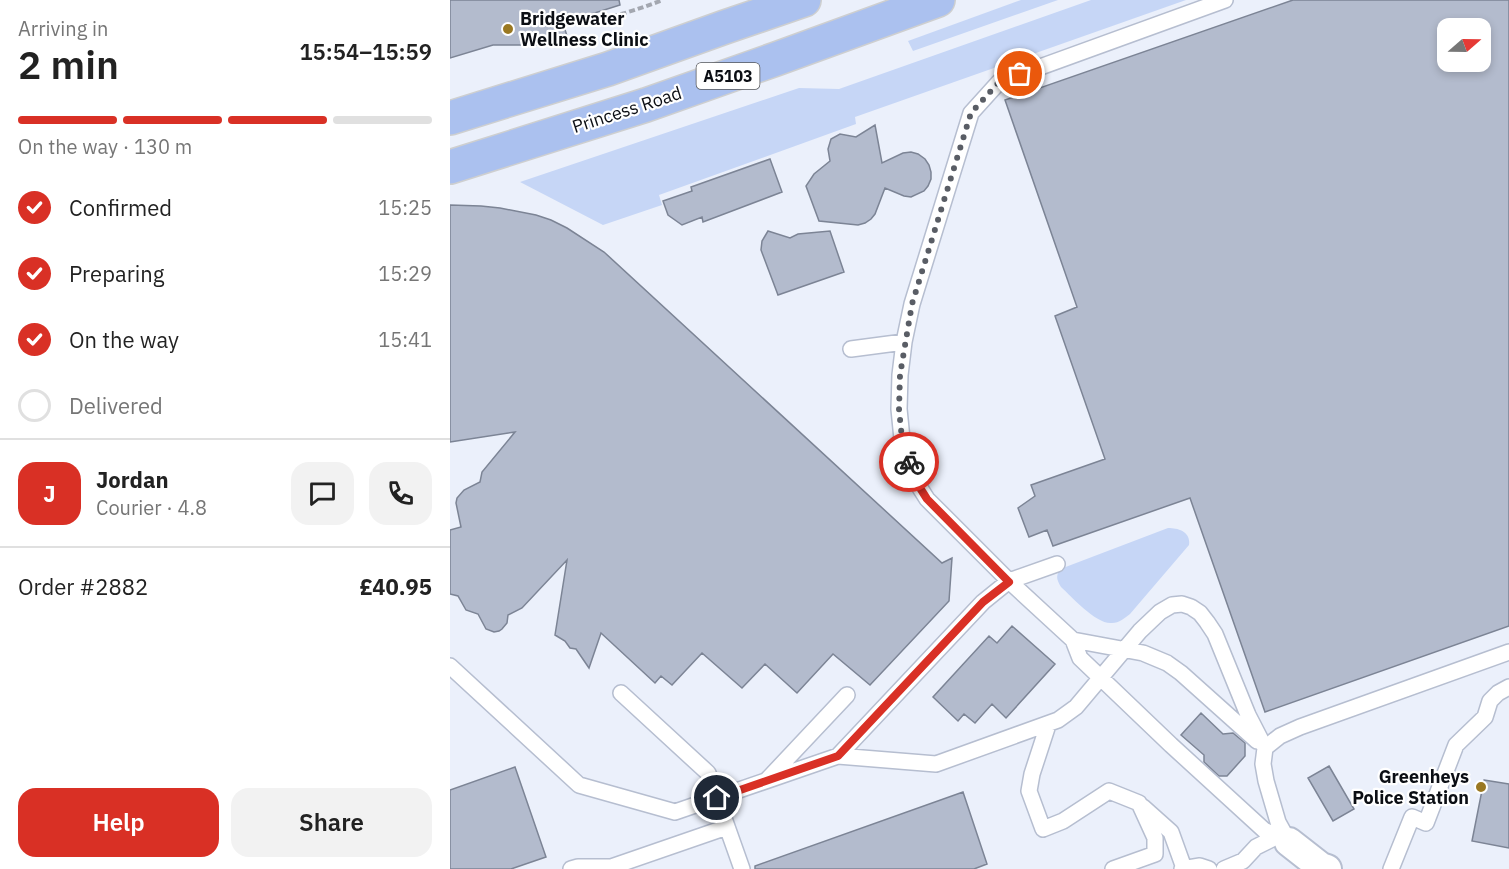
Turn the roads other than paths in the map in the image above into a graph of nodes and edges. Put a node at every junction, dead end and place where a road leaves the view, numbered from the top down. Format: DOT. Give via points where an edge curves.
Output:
graph roads {
  1 [pos="743,0"];
  2 [pos="804,0"];
  3 [pos="939,0"];
  4 [pos="1225,0"];
  5 [pos="725,27"];
  6 [pos="450,102"];
  7 [pos="490,105"];
  8 [pos="450,118"];
  9 [pos="450,167"];
  10 [pos="904,342"];
  11 [pos="851,349"];
  12 [pos="1057,564"];
  13 [pos="1009,582"];
  14 [pos="1073,640"];
  15 [pos="1124,650"];
  16 [pos="1509,652"];
  17 [pos="450,666"];
  18 [pos="1100,678"];
  19 [pos="1509,687"];
  20 [pos="621,693"];
  21 [pos="847,695"];
  22 [pos="1048,724"];
  23 [pos="1264,748"];
  24 [pos="838,756"];
  25 [pos="766,781"];
  26 [pos="717,798"];
  27 [pos="1139,803"];
  28 [pos="727,827"];
  29 [pos="1282,839"];
  30 [pos="571,869"];
  31 [pos="742,869"];
  32 [pos="1113,869"];
  33 [pos="1183,869"];
  34 [pos="1209,869"];
  35 [pos="1224,869"];
  36 [pos="1327,869"];
  37 [pos="1391,869"];
  1 -- 5 [label="street"];
  2 -- 5 [label="highway, A5103"];
  3 -- 9 [label="highway, Princess Road / A5103" via="646,105"];
  4 -- 10 [label="lane" via="999,82 971,113"];
  5 -- 7 [label="highway, A5103" via="608,69"];
  6 -- 7 [label="highway"];
  7 -- 8 [label="highway, A5103"];
  10 -- 11 [label="lane"];
  10 -- 13 [label="lane" via="899,409 902,439 915,480 927,499"];
  12 -- 13 [label="lane"];
  13 -- 14 [label="lane"];
  13 -- 24 [label="lane" via="983,602"];
  14 -- 15 [label="lane"];
  14 -- 18 [label="lane" via="1080,658"];
  15 -- 18 [label="lane"];
  15 -- 23 [label="lane" via="1167,663"];
  15 -- 23 [label="lane" via="1160,612 1172,605 1182,604 1200,613 1215,634"];
  16 -- 23 [label="lane" via="1300,727"];
  17 -- 26 [label="lane" via="579,785 675,813"];
  18 -- 22 [label="lane" via="1076,708"];
  18 -- 29 [label="lane" via="1264,830"];
  19 -- 37 [label="lane" via="1490,700 1485,717 1456,744 1426,823 1412,817"];
  20 -- 26 [label="lane" via="708,773"];
  21 -- 25 [label="lane"];
  22 -- 24 [label="lane" via="936,764"];
  22 -- 27 [label="lane" via="1029,791 1043,829 1063,821 1109,791"];
  23 -- 29 [label="lane" via="1266,781"];
  24 -- 25 [label="lane"];
  25 -- 26 [label="lane"];
  26 -- 28 [label="lane"];
  27 -- 32 [label="lane" via="1155,838 1155,854"];
  27 -- 33 [label="lane" via="1171,832"];
  28 -- 30 [label="lane" via="611,867"];
  28 -- 31 [label="lane"];
  29 -- 35 [label="lane" via="1256,847 1243,861"];
  29 -- 36 [label="street"];
  33 -- 34 [label="lane"];
}
